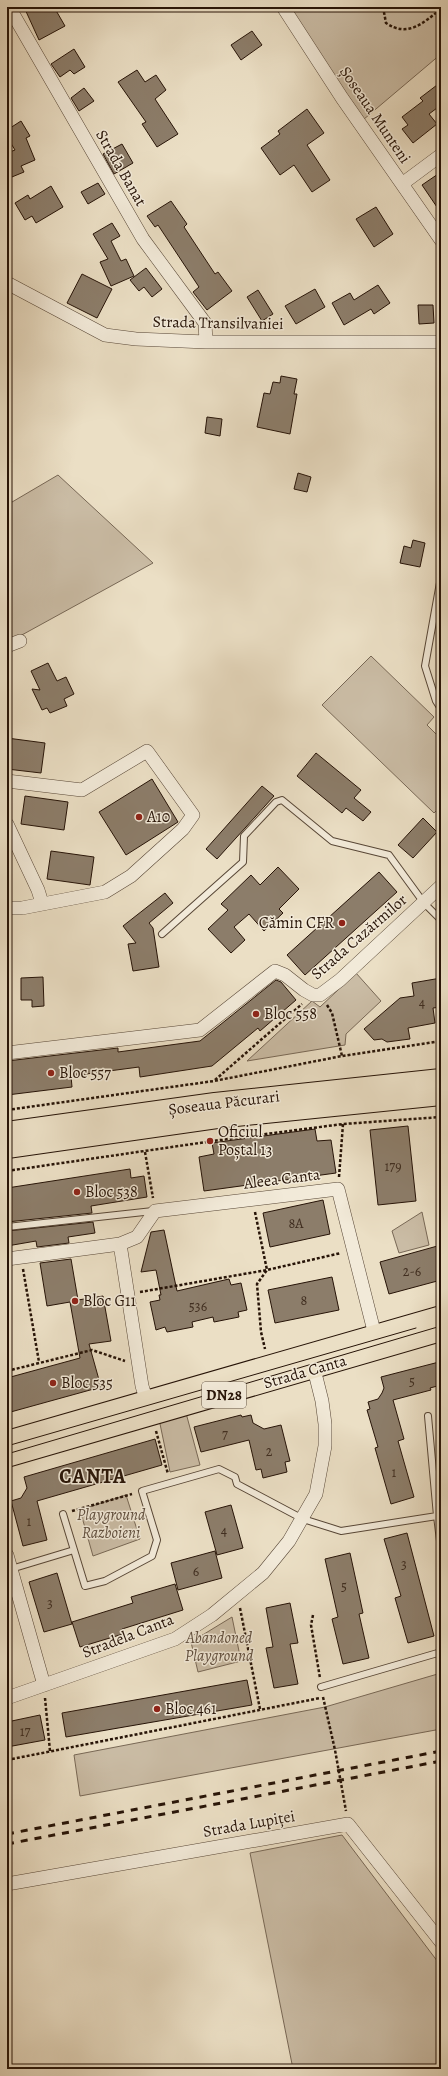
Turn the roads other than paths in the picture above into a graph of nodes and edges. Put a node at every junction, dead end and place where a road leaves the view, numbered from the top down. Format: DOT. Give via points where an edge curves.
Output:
graph roads {
  1 [pos="9,7"];
  2 [pos="283,7"];
  3 [pos="441,155"];
  4 [pos="402,184"];
  5 [pos="441,240"];
  6 [pos="7,283"];
  7 [pos="206,342"];
  8 [pos="441,342"];
  9 [pos="441,576"];
  10 [pos="20,641"];
  11 [pos="7,646"];
  12 [pos="441,709"];
  13 [pos="7,781"];
  14 [pos="7,824"];
  15 [pos="441,886"];
  16 [pos="42,903"];
  17 [pos="424,903"];
  18 [pos="7,908"];
  19 [pos="441,920"];
  20 [pos="162,934"];
  21 [pos="7,1053"];
  22 [pos="441,1079"];
  23 [pos="441,1095"];
  24 [pos="7,1132"];
  25 [pos="7,1148"];
  26 [pos="155,1211"];
  27 [pos="7,1227"];
  28 [pos="120,1244"];
  29 [pos="7,1259"];
  30 [pos="441,1316"];
  31 [pos="441,1331"];
  32 [pos="375,1335"];
  33 [pos="314,1370"];
  34 [pos="151,1415"];
  35 [pos="428,1416"];
  36 [pos="7,1441"];
  37 [pos="7,1457"];
  38 [pos="63,1514"];
  39 [pos="437,1516"];
  40 [pos="303,1519"];
  41 [pos="441,1549"];
  42 [pos="74,1550"];
  43 [pos="7,1555"];
  44 [pos="11,1569"];
  45 [pos="441,1652"];
  46 [pos="44,1685"];
  47 [pos="321,1687"];
  48 [pos="7,1698"];
  49 [pos="7,1884"];
  50 [pos="441,1942"];
  1 -- 7 [label="street, Strada Banat" via="143,238 204,323"];
  2 -- 4 [label="street, Șoseaua Munteni"];
  3 -- 4 [label="street"];
  4 -- 5 [label="street, Șoseaua Munteni"];
  6 -- 7 [label="street, Strada Transilvaniei" via="105,334 136,339"];
  7 -- 8 [label="street, Strada Transilvaniei"];
  9 -- 12 [label="lane" via="426,666 436,701"];
  10 -- 11 [label="street"];
  13 -- 16 [label="street" via="82,790 147,751 193,815 183,829 131,876 105,892"];
  14 -- 16 [label="street"];
  15 -- 17 [label="street, Strada Cazărmilor"];
  16 -- 18 [label="street"];
  17 -- 19 [label="lane"];
  17 -- 20 [label="lane" via="389,855 332,842 282,800 276,802 244,836 243,862"];
  17 -- 21 [label="street, Strada Cazărmilor" via="340,980 316,995 304,990 285,974 275,971 200,1030"];
  22 -- 24 [label="main road, Șoseaua Păcurari" via="215,1103"];
  23 -- 25 [label="main road, Șoseaua Păcurari" via="217,1118"];
  26 -- 27 [label="lane"];
  26 -- 28 [label="street" via="137,1237"];
  26 -- 32 [label="street, Aleea Canta" via="338,1189"];
  28 -- 29 [label="street"];
  28 -- 34 [label="street" via="138,1365"];
  30 -- 32 [label="main road, Strada Canta / DN28"];
  31 -- 33 [label="main road, Strada Canta / DN28"];
  32 -- 34 [label="main road, Strada Canta / DN28"];
  33 -- 34 [label="main road, Strada Canta / DN28"];
  33 -- 40 [label="street, Stradela Canta" via="323,1409 325,1446 316,1494"];
  34 -- 36 [label="main road, Strada Canta / DN28"];
  34 -- 37 [label="main road, Strada Canta / DN28"];
  35 -- 39 [label="lane"];
  38 -- 42 [label="lane"];
  39 -- 40 [label="lane" via="341,1531"];
  39 -- 41 [label="lane"];
  40 -- 42 [label="lane" via="237,1484 236,1477 219,1469 142,1491 157,1540 152,1556 105,1580 86,1586"];
  40 -- 46 [label="street, Stradela Canta" via="263,1573 212,1615 174,1639"];
  42 -- 44 [label="lane"];
  43 -- 44 [label="street"];
  44 -- 46 [label="street"];
  45 -- 47 [label="lane"];
  46 -- 48 [label="street, Stradela Canta"];
  49 -- 50 [label="street, Strada Lupiței" via="348,1824"];
}
